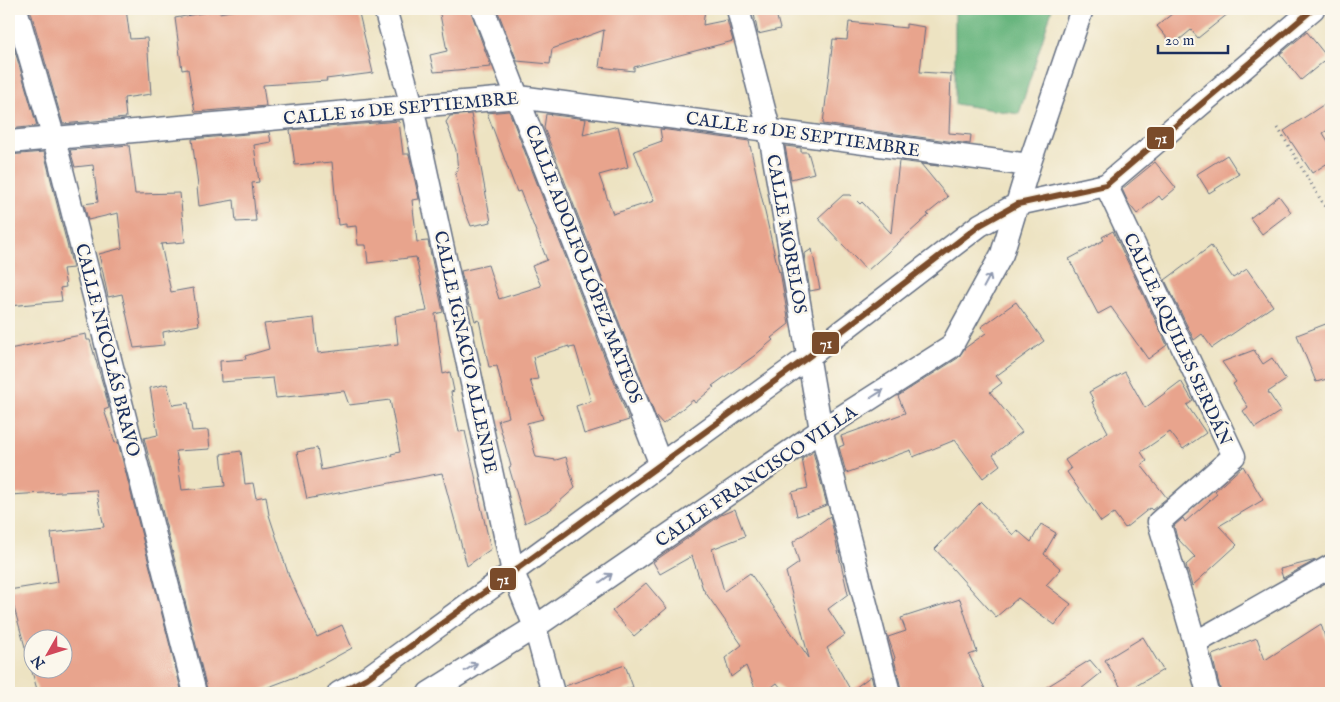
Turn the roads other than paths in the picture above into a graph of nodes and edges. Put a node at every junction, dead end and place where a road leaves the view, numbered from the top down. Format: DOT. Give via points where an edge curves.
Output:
graph roads {
  1 [pos="16,9"];
  2 [pos="385,9"];
  3 [pos="483,9"];
  4 [pos="738,9"];
  5 [pos="1082,9"];
  6 [pos="1313,9"];
  7 [pos="519,97"];
  8 [pos="412,106"];
  9 [pos="768,129"];
  10 [pos="54,139"];
  11 [pos="9,142"];
  12 [pos="1029,165"];
  13 [pos="1106,185"];
  14 [pos="1018,204"];
  15 [pos="808,357"];
  16 [pos="821,430"];
  17 [pos="661,464"];
  18 [pos="1331,566"];
  19 [pos="513,572"];
  20 [pos="535,627"];
  21 [pos="1195,643"];
  22 [pos="195,693"];
  23 [pos="339,693"];
  24 [pos="429,693"];
  25 [pos="554,693"];
  26 [pos="889,693"];
  27 [pos="1208,693"];
  1 -- 10 [label="street, CALLE NICOLÁS BRAVO"];
  2 -- 8 [label="street, CALLE IGNACIO ALLENDE"];
  3 -- 7 [label="street, CALLE ADOLFO LÓPEZ MATEOS"];
  4 -- 9 [label="street, CALLE MORELOS"];
  5 -- 12 [label="street, CALLE FRANCISCO VILLA"];
  6 -- 13 [label="street"];
  7 -- 8 [label="street, CALLE 16 DE SEPTIEMBRE"];
  7 -- 9 [label="street, CALLE 16 DE SEPTIEMBRE"];
  7 -- 17 [label="street, CALLE ADOLFO LÓPEZ MATEOS"];
  8 -- 10 [label="street, CALLE 16 DE SEPTIEMBRE"];
  8 -- 19 [label="street, CALLE IGNACIO ALLENDE"];
  9 -- 12 [label="street, CALLE 16 DE SEPTIEMBRE"];
  9 -- 15 [label="street, CALLE MORELOS"];
  10 -- 11 [label="street, CALLE 16 DE SEPTIEMBRE"];
  10 -- 22 [label="street, CALLE NICOLÁS BRAVO"];
  12 -- 14 [label="street, CALLE FRANCISCO VILLA"];
  13 -- 14 [label="street"];
  13 -- 21 [label="street, CALLE AQUILES SERDÁN" via="1234,456 1159,522"];
  14 -- 15 [label="street" via="980,225"];
  16 -- 14 [label="street, CALLE FRANCISCO VILLA, one-way" via="951,347 1002,254"];
  15 -- 16 [label="street, CALLE MORELOS"];
  15 -- 17 [label="street"];
  20 -- 16 [label="street, CALLE FRANCISCO VILLA, one-way"];
  16 -- 26 [label="street, CALLE MORELOS"];
  17 -- 19 [label="street"];
  18 -- 21 [label="street"];
  19 -- 20 [label="street, CALLE IGNACIO ALLENDE"];
  19 -- 23 [label="street" via="367,678"];
  24 -- 20 [label="street, CALLE FRANCISCO VILLA, one-way"];
  20 -- 25 [label="street, CALLE IGNACIO ALLENDE"];
  21 -- 27 [label="street"];
}
